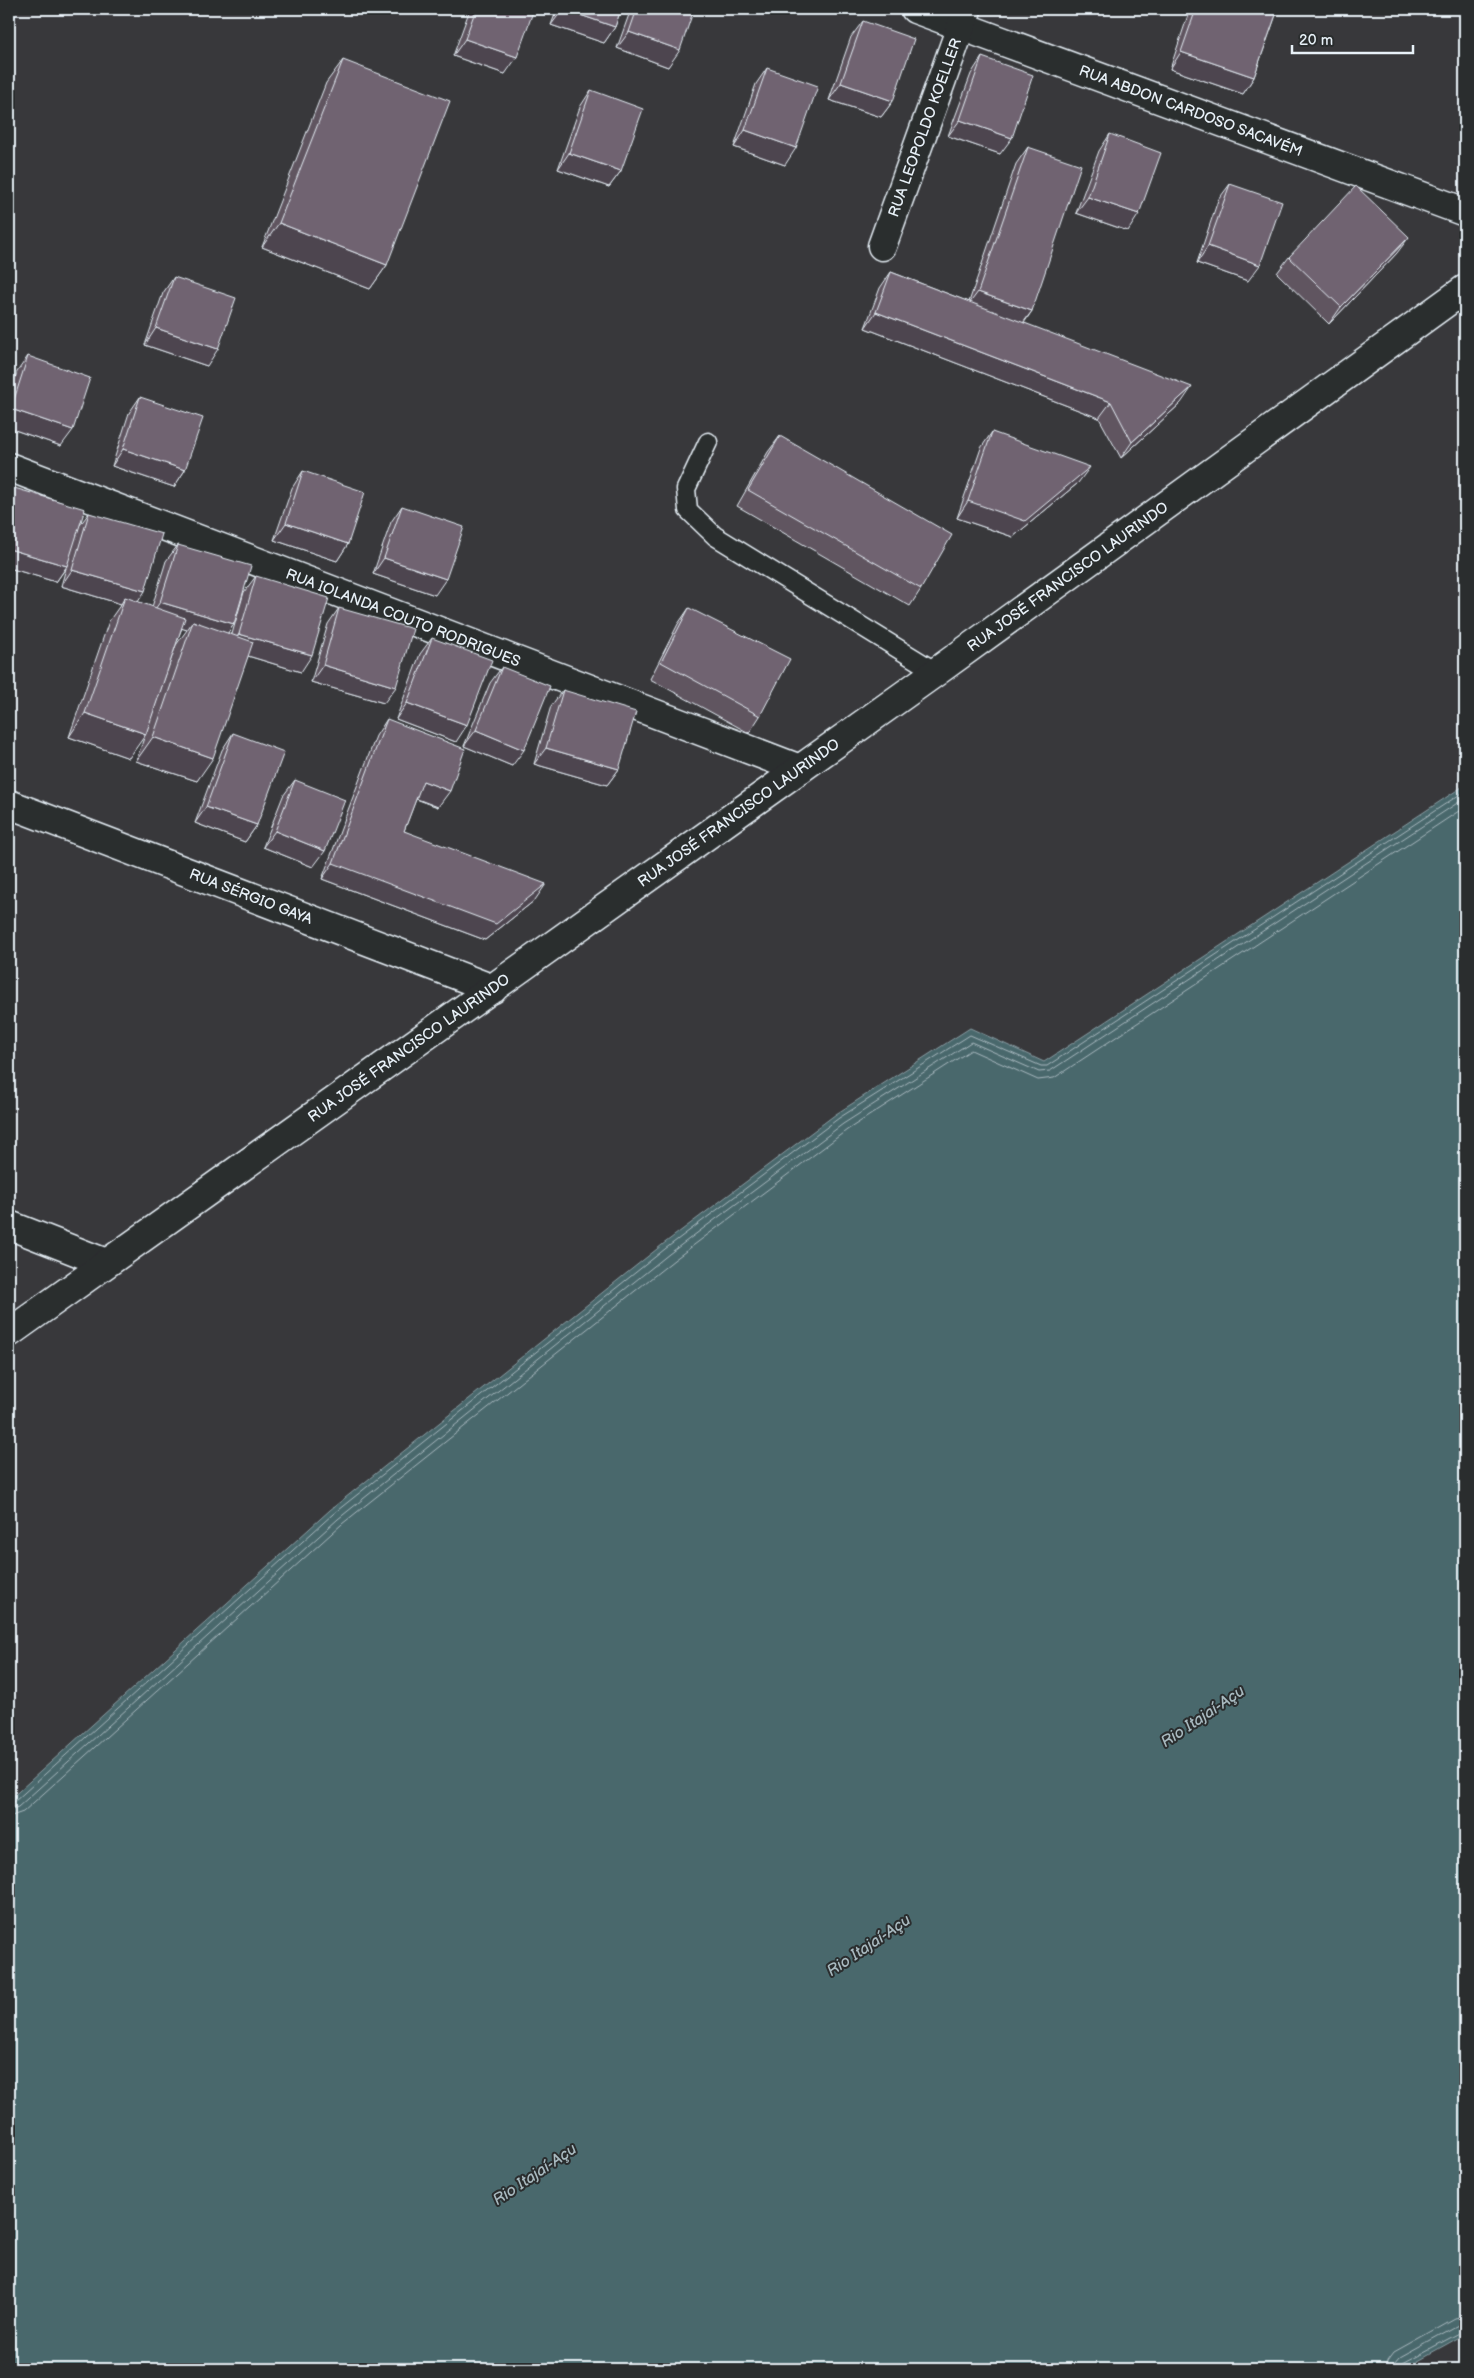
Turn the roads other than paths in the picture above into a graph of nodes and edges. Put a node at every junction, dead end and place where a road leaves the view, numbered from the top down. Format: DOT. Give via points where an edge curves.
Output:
graph roads {
  1 [pos="915,9"];
  2 [pos="965,17"];
  3 [pos="1465,212"];
  4 [pos="882,246"];
  5 [pos="1465,289"];
  6 [pos="708,442"];
  7 [pos="9,467"];
  8 [pos="936,672"];
  9 [pos="800,768"];
  10 [pos="9,804"];
  11 [pos="493,989"];
  12 [pos="9,1225"];
  13 [pos="106,1263"];
  14 [pos="9,1333"];
  1 -- 2 [label="street, RUA ABDON CARDOSO SACAVÉM"];
  2 -- 3 [label="street, RUA ABDON CARDOSO SACAVÉM"];
  2 -- 4 [label="street, RUA LEOPOLDO KOELLER"];
  5 -- 8 [label="street, RUA JOSÉ FRANCISCO LAURINDO"];
  6 -- 8 [label="lane" via="686,489 688,510 715,536"];
  7 -- 9 [label="street, RUA IOLANDA COUTO RODRIGUES"];
  8 -- 9 [label="street, RUA JOSÉ FRANCISCO LAURINDO"];
  9 -- 11 [label="street, RUA JOSÉ FRANCISCO LAURINDO"];
  10 -- 11 [label="street, RUA SÉRGIO GAYA"];
  11 -- 13 [label="street, RUA JOSÉ FRANCISCO LAURINDO"];
  12 -- 13 [label="street"];
  13 -- 14 [label="street, RUA JOSÉ FRANCISCO LAURINDO"];
}
